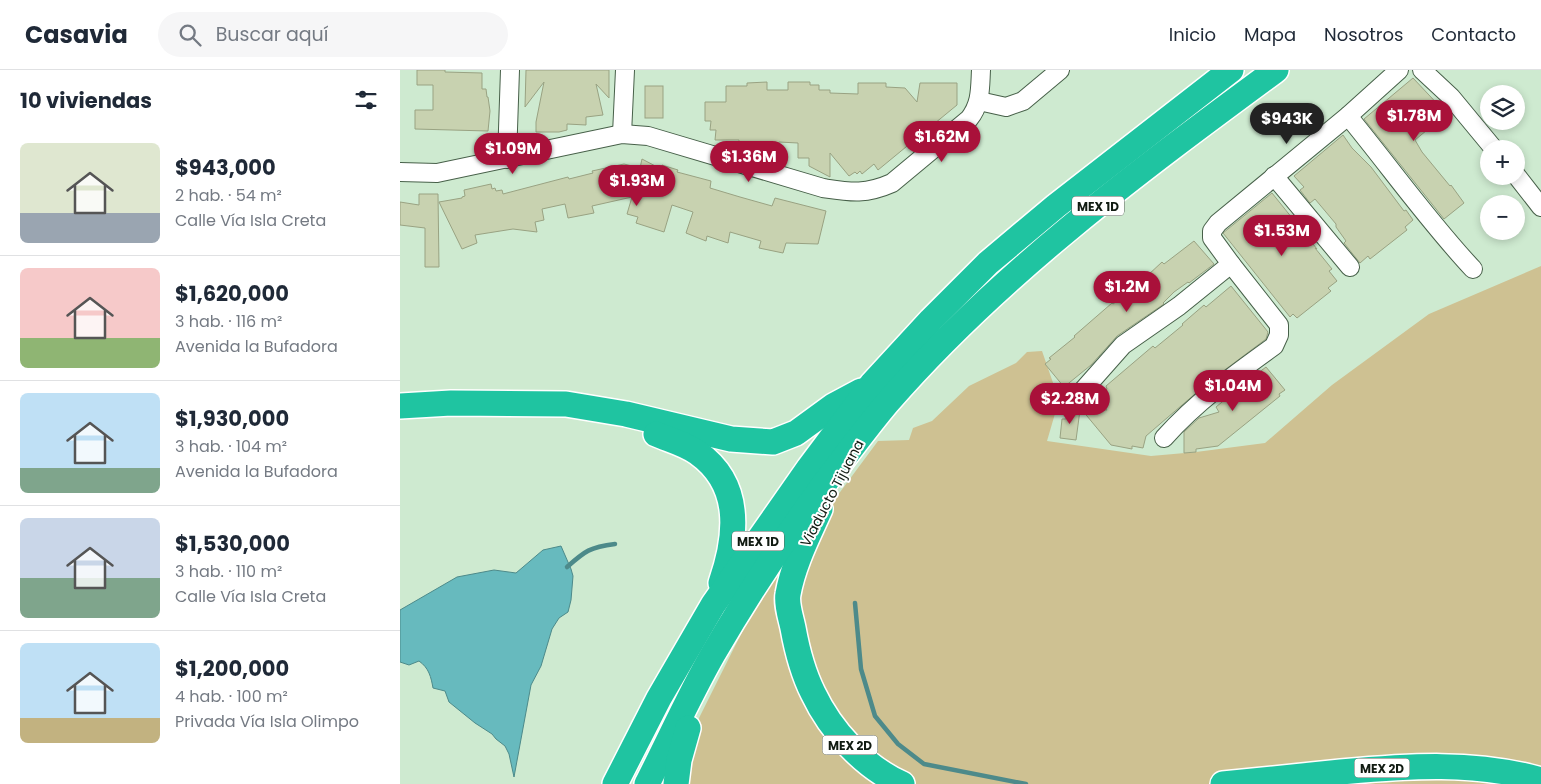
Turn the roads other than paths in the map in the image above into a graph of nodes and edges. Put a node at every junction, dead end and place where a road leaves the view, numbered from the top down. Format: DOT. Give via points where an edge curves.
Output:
graph roads {
  1 [pos="510,70"];
  2 [pos="624,70"];
  3 [pos="981,70"];
  4 [pos="1060,70"];
  5 [pos="1231,70"];
  6 [pos="1276,70"];
  7 [pos="1399,70"];
  8 [pos="1422,70"];
  9 [pos="979,100"];
  10 [pos="1348,116"];
  11 [pos="622,134"];
  12 [pos="1486,140"];
  13 [pos="508,159"];
  14 [pos="400,172"];
  15 [pos="1274,176"];
  16 [pos="1524,185"];
  17 [pos="1541,207"];
  18 [pos="1231,264"];
  19 [pos="1350,267"];
  20 [pos="1473,269"];
  21 [pos="872,384"];
  22 [pos="1077,397"];
  23 [pos="400,406"];
  24 [pos="400,419"];
  25 [pos="866,429"];
  26 [pos="1164,438"];
  27 [pos="713,605"];
  28 [pos="713,654"];
  29 [pos="1541,780"];
  30 [pos="616,784"];
  31 [pos="647,784"];
  32 [pos="676,784"];
  33 [pos="902,784"];
  34 [pos="1223,784"];
  1 -- 13 [label="street"];
  2 -- 11 [label="street"];
  3 -- 9 [label="street"];
  4 -- 9 [label="street" via="1023,101 1006,107"];
  5 -- 21 [label="highway, MEX 1D" via="1056,206 988,264"];
  6 -- 25 [label="highway, MEX 1D" via="1192,132 1023,268 930,356"];
  7 -- 10 [label="street"];
  8 -- 12 [label="street"];
  9 -- 11 [label="street" via="969,119 892,183 877,190 853,192 823,188 648,136"];
  10 -- 15 [label="street"];
  10 -- 20 [label="street"];
  11 -- 13 [label="street"];
  13 -- 14 [label="street" via="437,174"];
  15 -- 18 [label="street" via="1212,231 1212,238"];
  15 -- 19 [label="street"];
  16 -- 17 [label="street"];
  18 -- 22 [label="street" via="1123,345"];
  18 -- 26 [label="street" via="1279,325 1279,335 1274,346 1189,412"];
  21 -- 23 [label="highway" via="796,433 773,442 731,439 626,414 566,404"];
  21 -- 27 [label="highway, MEX 1D"];
  24 -- 27 [label="highway" via="584,419 642,429 697,452 722,477 732,503 728,563"];
  25 -- 28 [label="highway, MEX 1D" via="808,506"];
  25 -- 33 [label="highway, Viaducto Tijuana / MEX 2D" via="820,510 799,556 787,596 797,647 813,693 834,728 864,760"];
  27 -- 30 [label="highway, MEX 1D" via="659,698"];
  28 -- 31 [label="highway"];
  28 -- 32 [label="highway, MEX 1D" via="684,737"];
  29 -- 34 [label="highway, MEX 2D" via="1484,768 1440,765"];
}
